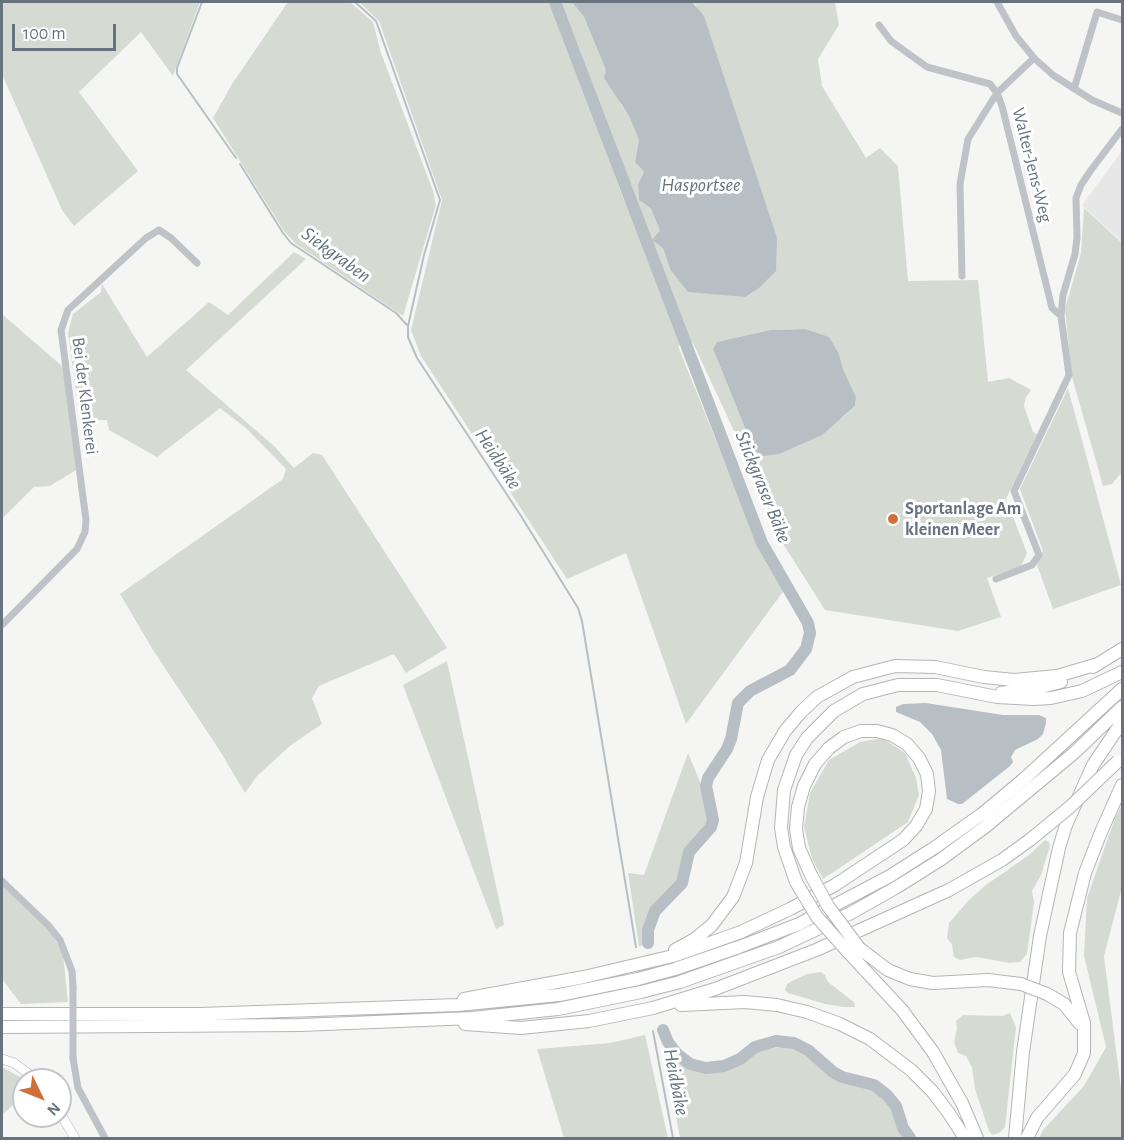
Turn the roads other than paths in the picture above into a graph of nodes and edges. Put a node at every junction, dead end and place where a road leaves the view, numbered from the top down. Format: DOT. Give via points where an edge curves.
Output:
graph roads {
  1 [pos="996,2"];
  2 [pos="1122,20"];
  3 [pos="879,25"];
  4 [pos="1034,58"];
  5 [pos="1074,89"];
  6 [pos="997,93"];
  7 [pos="1122,113"];
  8 [pos="1122,129"];
  9 [pos="197,263"];
  10 [pos="962,276"];
  11 [pos="1061,316"];
  12 [pos="996,579"];
  13 [pos="2,625"];
  14 [pos="1122,649"];
  15 [pos="1098,664"];
  16 [pos="1122,672"];
  17 [pos="1122,689"];
  18 [pos="985,695"];
  19 [pos="1122,707"];
  20 [pos="1122,722"];
  21 [pos="1120,758"];
  22 [pos="1122,785"];
  23 [pos="2,881"];
  24 [pos="854,950"];
  25 [pos="651,962"];
  26 [pos="428,1007"];
  27 [pos="653,1008"];
  28 [pos="2,1014"];
  29 [pos="434,1020"];
  30 [pos="2,1027"];
  31 [pos="1085,1040"];
  32 [pos="2,1059"];
  33 [pos="21,1068"];
  34 [pos="105,1138"];
  35 [pos="965,1138"];
  36 [pos="977,1138"];
  37 [pos="1015,1138"];
  38 [pos="1027,1138"];
  1 -- 4 [label="street"];
  2 -- 5 [label="street" via="1097,12"];
  3 -- 6 [label="street" via="891,41 927,67 990,84"];
  4 -- 5 [label="street"];
  4 -- 6 [label="street"];
  5 -- 7 [label="street"];
  6 -- 10 [label="street" via="968,139 962,167"];
  6 -- 11 [label="street, Walter-Jens-Weg" via="1052,308"];
  8 -- 11 [label="street" via="1081,185 1076,198 1076,246"];
  9 -- 13 [label="street, Bei der Klenkerei" via="159,230 68,310 61,330 85,532 76,549"];
  11 -- 12 [label="street" via="1069,375 1014,491 1039,555 1032,565"];
  14 -- 15 [label="highway"];
  15 -- 18 [label="highway" via="1058,683"];
  15 -- 25 [label="highway" via="1068,674 1014,680 928,666 895,666 853,677 824,692 794,720 773,750 760,785 746,863 728,905 695,939"];
  16 -- 18 [label="highway" via="1082,691 1051,698"];
  17 -- 26 [label="highway" via="1024,779 963,828 890,876 799,924 708,959 619,983 517,1000"];
  18 -- 24 [label="highway, bridge" via="937,685 898,685 863,694 821,722 796,755 784,790 783,847 796,882 817,917"];
  19 -- 29 [label="highway" via="1029,792 940,860 797,939 730,965 641,992 548,1011"];
  20 -- 37 [label="highway" via="1093,765 1059,848 1040,936"];
  21 -- 27 [label="highway, bridge" via="1031,839 975,876 757,974"];
  22 -- 31 [label="highway" via="1085,873 1070,933 1069,972 1083,1018"];
  23 -- 34 [label="street, bridge" via="60,940 72,971 73,1058 78,1088"];
  24 -- 25 [label="highway, bridge" via="828,906 812,875 799,848 798,807 815,764 829,748 844,737 877,731 907,744 927,774 926,808 903,840 844,879 790,909 723,939"];
  24 -- 31 [label="highway, bridge" via="910,979 933,983 988,980 1021,984 1047,994 1076,1017"];
  24 -- 36 [label="highway" via="933,1052"];
  25 -- 26 [label="highway"];
  26 -- 28 [label="highway" via="200,1014"];
  27 -- 29 [label="highway" via="589,1021 520,1028"];
  27 -- 35 [label="highway" via="745,1002 777,1005 840,1024 870,1039 911,1070 943,1105"];
  29 -- 30 [label="highway" via="198,1027"];
  31 -- 38 [label="highway" via="1079,1067 1037,1118"];
  32 -- 33 [label="street"];
}
